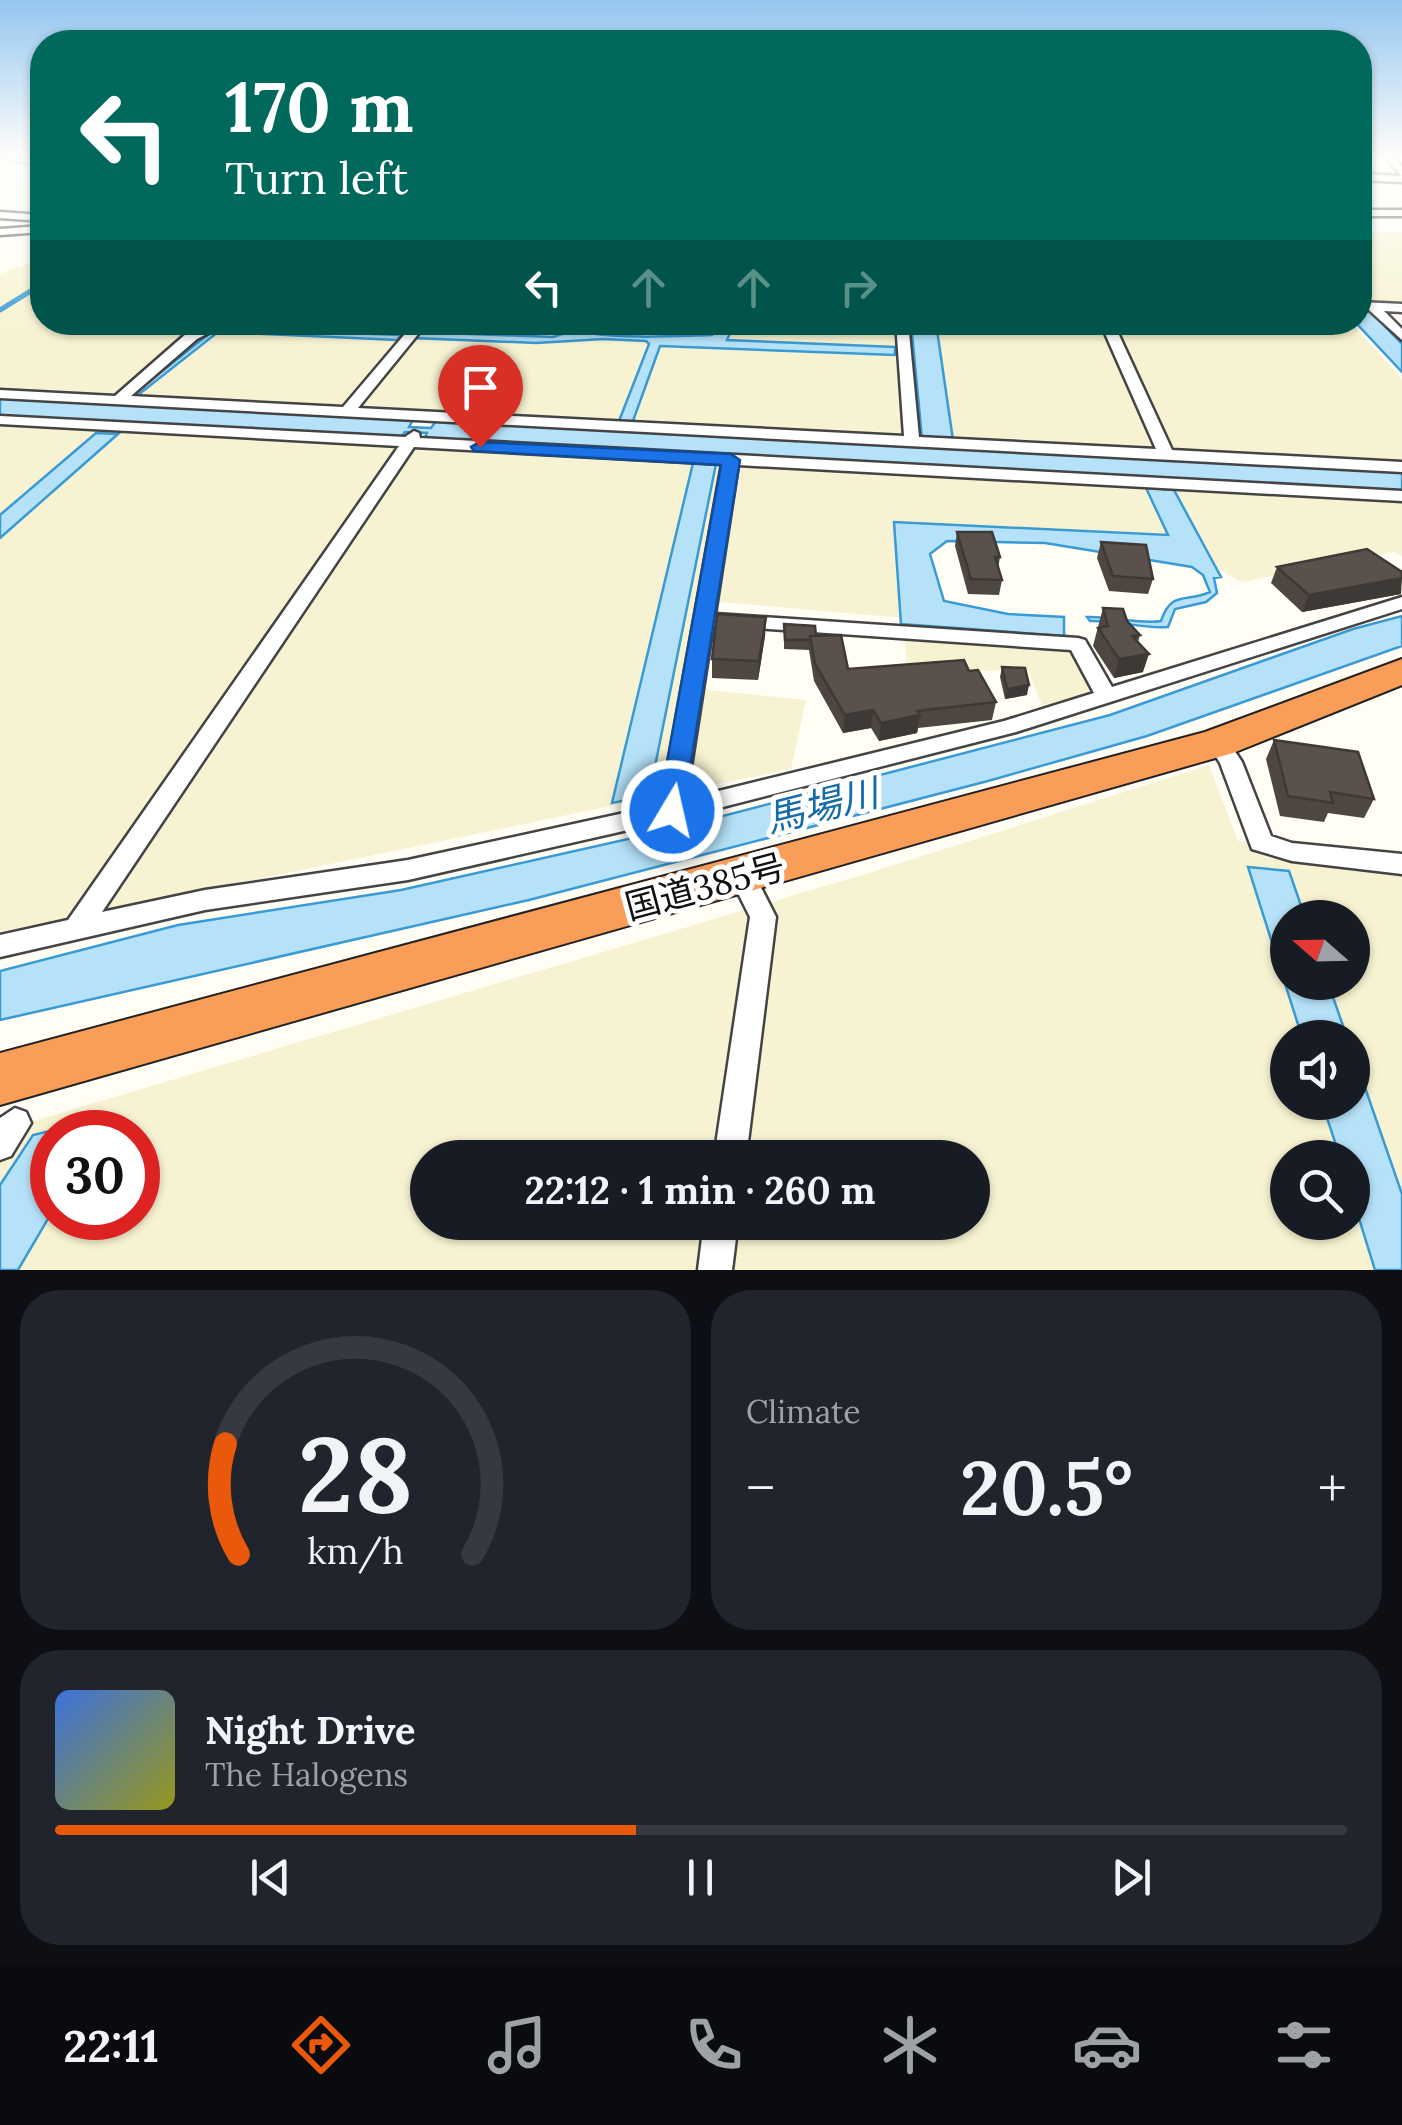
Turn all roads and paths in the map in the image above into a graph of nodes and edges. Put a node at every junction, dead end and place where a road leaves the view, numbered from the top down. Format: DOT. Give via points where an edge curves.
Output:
graph roads {
  1 [pos="30,230"];
  2 [pos="0,232"];
  3 [pos="1372,307"];
  4 [pos="1402,308"];
  5 [pos="1372,312"];
  6 [pos="177,335"];
  7 [pos="411,335"];
  8 [pos="903,335"];
  9 [pos="1112,335"];
  10 [pos="192,336"];
  11 [pos="1402,336"];
  12 [pos="0,394"];
  13 [pos="116,401"];
  14 [pos="346,413"];
  15 [pos="0,420"];
  16 [pos="418,430"];
  17 [pos="912,441"];
  18 [pos="1166,455"];
  19 [pos="731,460"];
  20 [pos="1402,467"];
  21 [pos="1402,496"];
  22 [pos="1402,603"];
  23 [pos="704,619"];
  24 [pos="1402,671"];
  25 [pos="1107,698"];
  26 [pos="1218,744"];
  27 [pos="672,811"];
  28 [pos="1402,864"];
  29 [pos="743,878"];
  30 [pos="80,926"];
  31 [pos="0,946"];
  32 [pos="5,1116"];
  33 [pos="732,1140"];
  34 [pos="719,1240"];
  35 [pos="715,1270"];
  1 -- 2 [label="street"];
  3 -- 4 [label="street"];
  5 -- 11 [label="street"];
  6 -- 10 [label="path"];
  7 -- 14 [label="street"];
  8 -- 17 [label="street"];
  9 -- 18 [label="street"];
  10 -- 13 [label="street"];
  12 -- 13 [label="street"];
  13 -- 14 [label="street"];
  14 -- 16 [label="street"];
  15 -- 16 [label="street"];
  16 -- 17 [label="street"];
  16 -- 19 [label="street"];
  16 -- 30 [label="street"];
  17 -- 18 [label="street"];
  18 -- 20 [label="street"];
  19 -- 21 [label="street"];
  19 -- 23 [label="street"];
  22 -- 25 [label="street"];
  23 -- 25 [label="street" via="1078,644"];
  23 -- 27 [label="street"];
  24 -- 26 [label="highway, 国道385号"];
  25 -- 27 [label="street"];
  26 -- 28 [label="street" via="1261,842 1292,852"];
  26 -- 29 [label="highway, 国道385号"];
  27 -- 30 [label="street" via="408,870"];
  29 -- 32 [label="highway, 国道385号"];
  29 -- 33 [label="street" via="763,917"];
  30 -- 31 [label="street"];
  34 -- 35 [label="street"];
}
